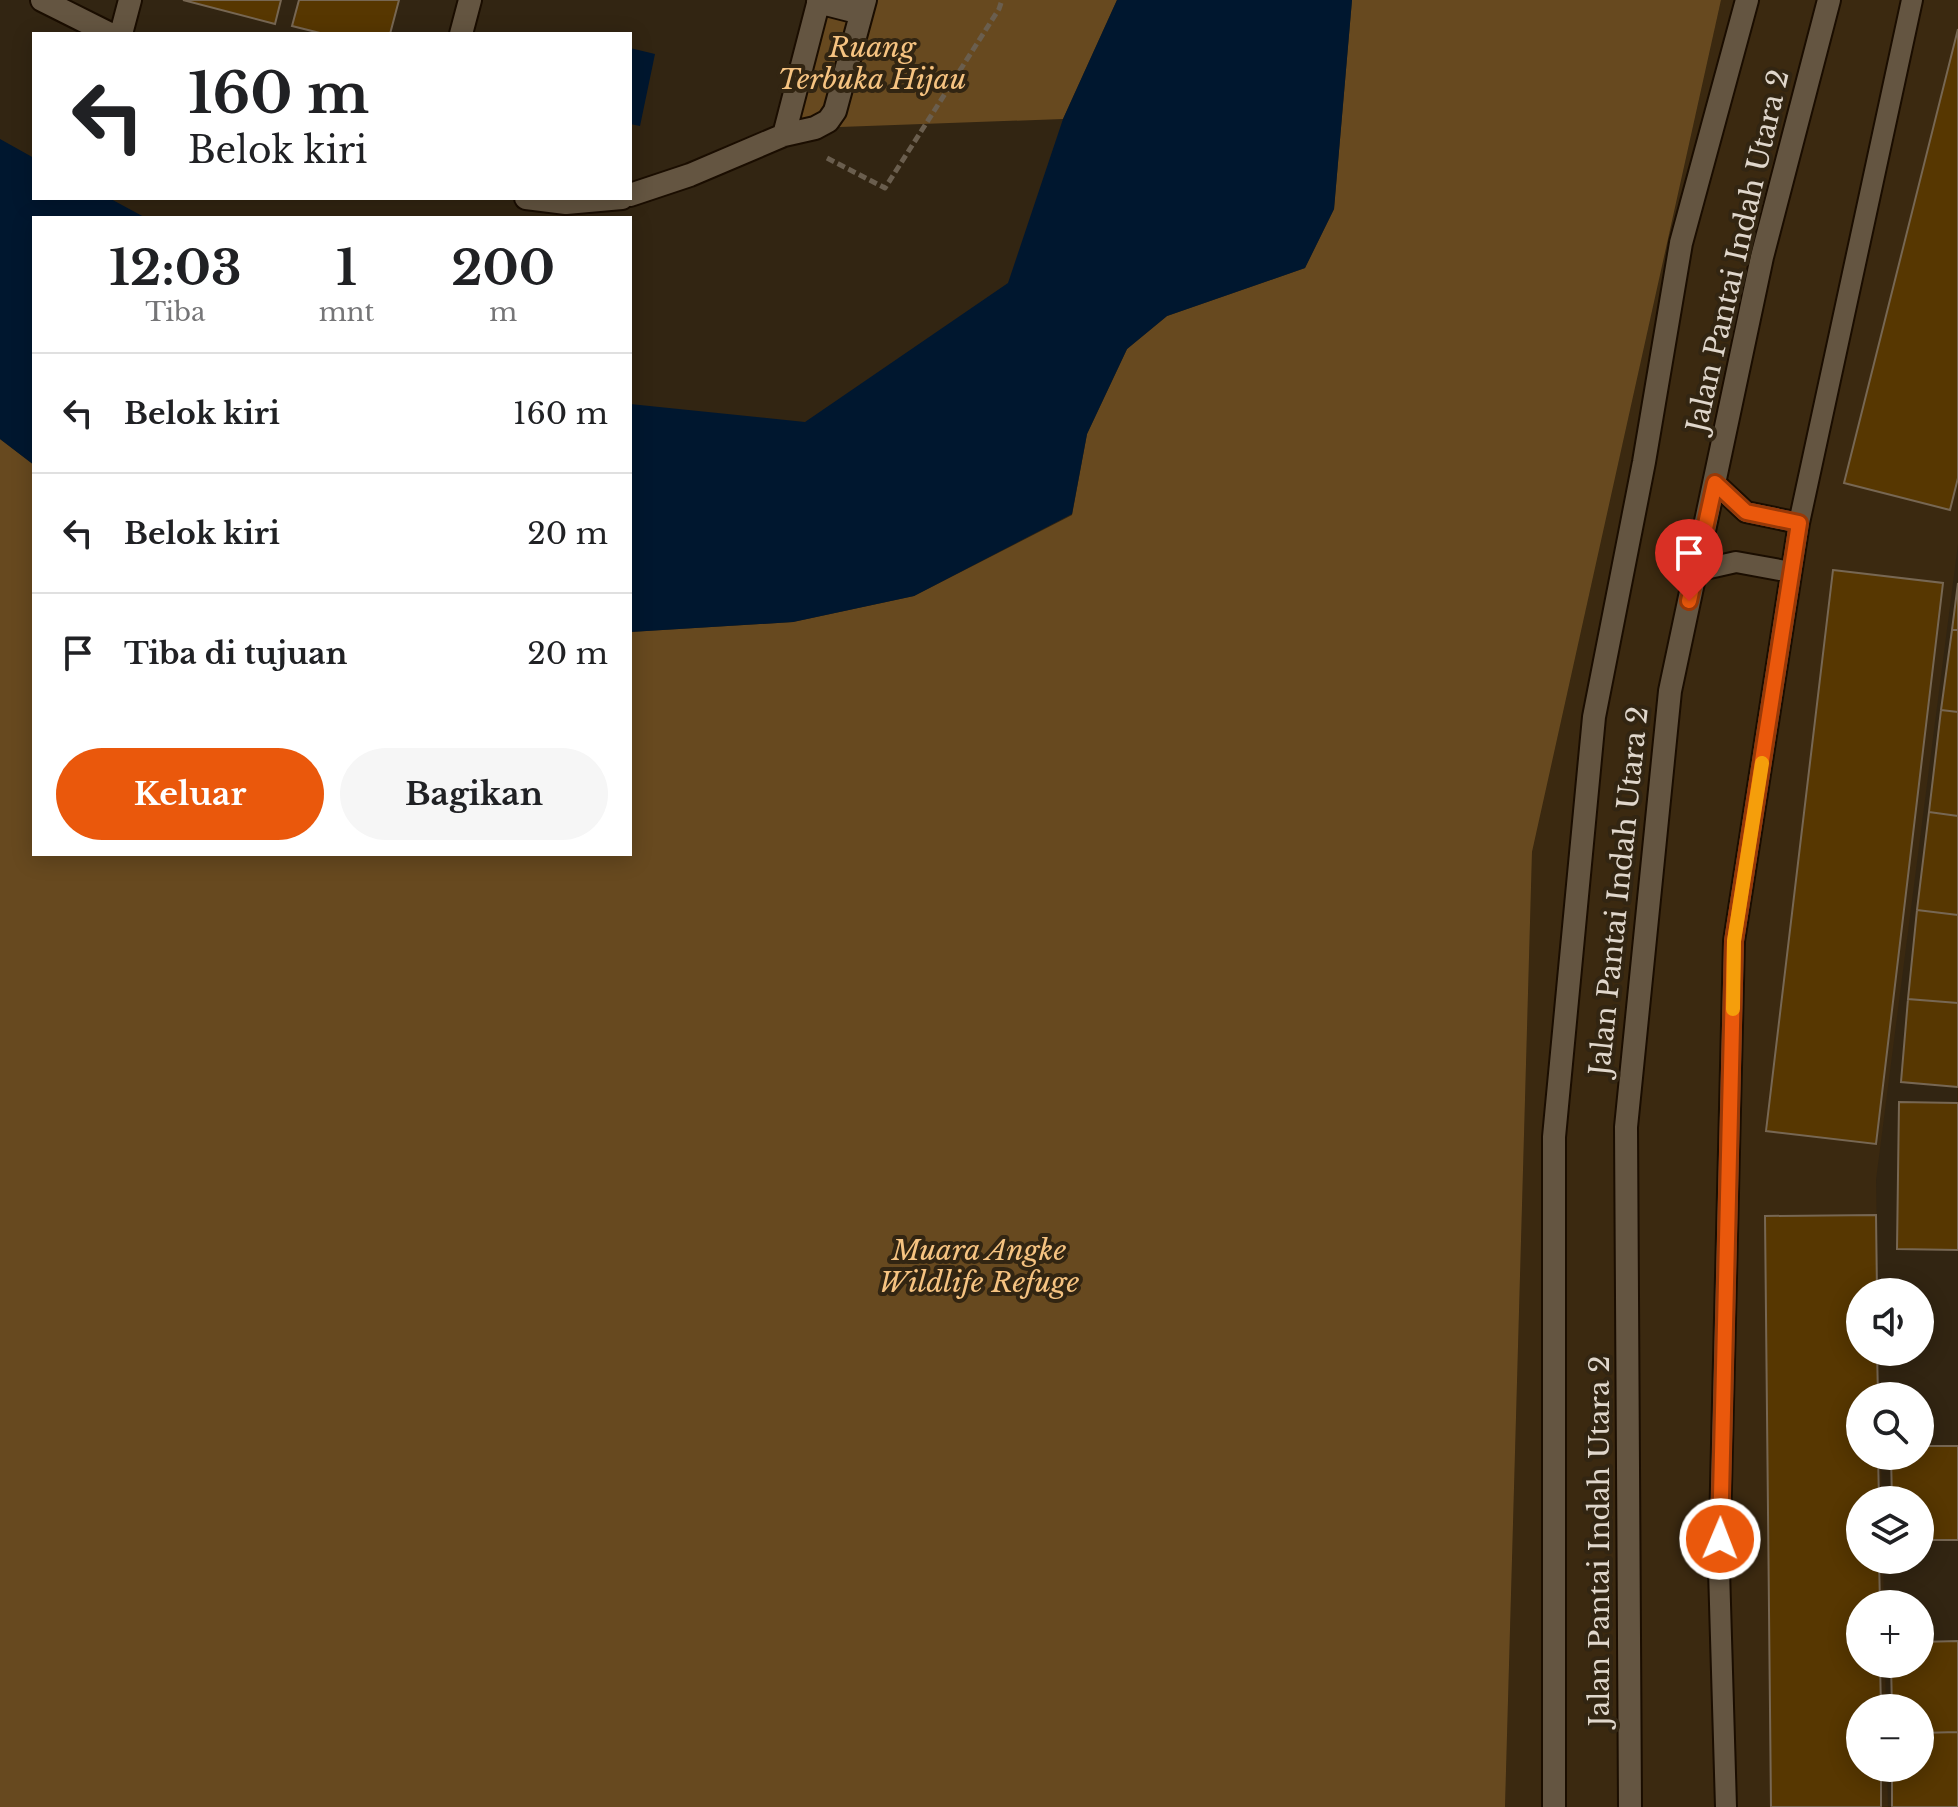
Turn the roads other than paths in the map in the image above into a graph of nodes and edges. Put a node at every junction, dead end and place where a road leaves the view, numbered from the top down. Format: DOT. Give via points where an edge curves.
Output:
graph roads {
  1 [pos="42,0"];
  2 [pos="130,0"];
  3 [pos="470,0"];
  4 [pos="1747,0"];
  5 [pos="1829,0"];
  6 [pos="1912,0"];
  7 [pos="818,1"];
  8 [pos="863,7"];
  9 [pos="106,32"];
  10 [pos="122,32"];
  11 [pos="462,32"];
  12 [pos="784,135"];
  13 [pos="632,194"];
  14 [pos="542,200"];
  15 [pos="600,200"];
  16 [pos="1715,483"];
  17 [pos="1799,523"];
  18 [pos="1696,571"];
  19 [pos="1791,572"];
  20 [pos="1554,1807"];
  21 [pos="1630,1807"];
  22 [pos="1726,1807"];
  1 -- 9 [label="street"];
  2 -- 10 [label="street"];
  3 -- 11 [label="street"];
  4 -- 20 [label="street, Jalan Pantai Indah Utara 2" via="1681,243 1594,717 1554,1137"];
  5 -- 16 [label="street, Jalan Pantai Indah Utara 2" via="1762,257"];
  6 -- 17 [label="lane"];
  7 -- 8 [label="street"];
  7 -- 12 [label="street"];
  8 -- 12 [label="street" via="835,111 815,128"];
  12 -- 13 [label="street"];
  14 -- 15 [label="street"];
  16 -- 17 [label="lane" via="1746,512"];
  16 -- 18 [label="street, Jalan Pantai Indah Utara 2"];
  17 -- 19 [label="lane"];
  18 -- 19 [label="lane" via="1736,562"];
  18 -- 21 [label="street, Jalan Pantai Indah Utara 2" via="1670,691 1626,1127"];
  19 -- 22 [label="lane" via="1734,941 1719,1570"];
}
